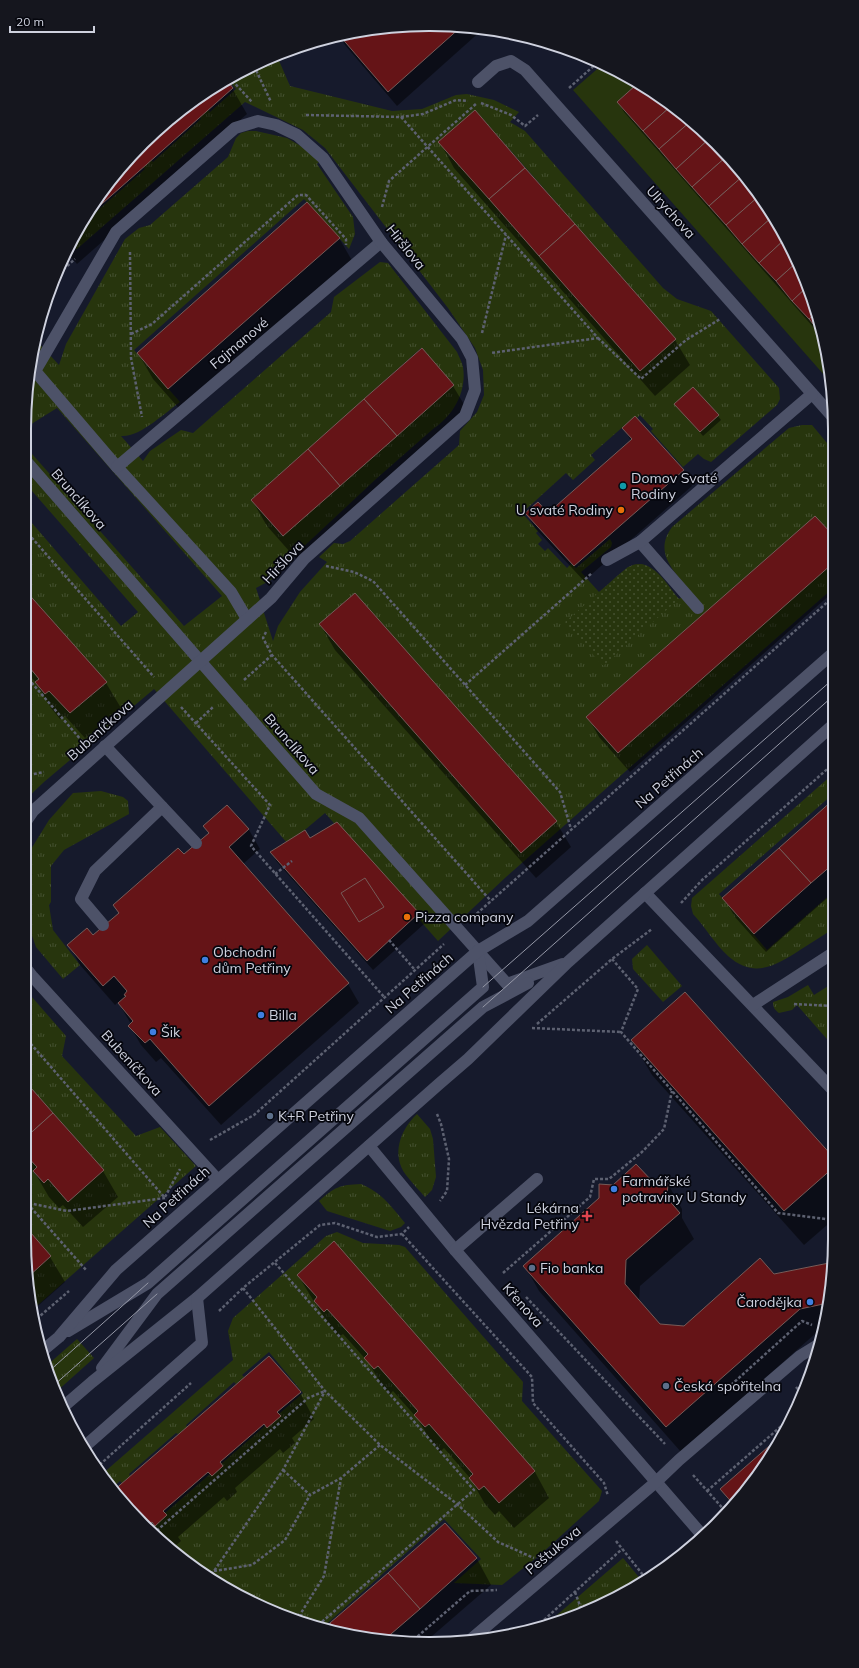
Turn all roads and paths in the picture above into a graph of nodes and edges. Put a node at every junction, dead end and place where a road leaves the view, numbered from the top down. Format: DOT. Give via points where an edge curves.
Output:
graph roads {
  1 [pos="593,66"];
  2 [pos="256,71"];
  3 [pos="478,82"];
  4 [pos="478,102"];
  5 [pos="553,102"];
  6 [pos="274,108"];
  7 [pos="302,114"];
  8 [pos="401,117"];
  9 [pos="427,147"];
  10 [pos="129,220"];
  11 [pos="506,234"];
  12 [pos="381,242"];
  13 [pos="347,251"];
  14 [pos="737,309"];
  15 [pos="130,334"];
  16 [pos="598,338"];
  17 [pos="472,358"];
  18 [pos="36,367"];
  19 [pos="34,376"];
  20 [pos="812,394"];
  21 [pos="827,411"];
  22 [pos="147,441"];
  23 [pos="117,466"];
  24 [pos="31,467"];
  25 [pos="31,537"];
  26 [pos="640,542"];
  27 [pos="607,560"];
  28 [pos="302,561"];
  29 [pos="828,602"];
  30 [pos="698,608"];
  31 [pos="247,618"];
  32 [pos="269,625"];
  33 [pos="272,655"];
  34 [pos="828,658"];
  35 [pos="200,661"];
  36 [pos="156,680"];
  37 [pos="31,682"];
  38 [pos="241,683"];
  39 [pos="465,685"];
  40 [pos="179,704"];
  41 [pos="216,705"];
  42 [pos="196,723"];
  43 [pos="828,729"];
  44 [pos="84,743"];
  45 [pos="106,746"];
  46 [pos="828,768"];
  47 [pos="162,807"];
  48 [pos="31,814"];
  49 [pos="571,829"];
  50 [pos="196,843"];
  51 [pos="292,860"];
  52 [pos="275,874"];
  53 [pos="645,893"];
  54 [pos="491,901"];
  55 [pos="680,904"];
  56 [pos="469,920"];
  57 [pos="103,925"];
  58 [pos="655,927"];
  59 [pos="390,940"];
  60 [pos="448,940"];
  61 [pos="478,951"];
  62 [pos="828,955"];
  63 [pos="612,959"];
  64 [pos="568,962"];
  65 [pos="416,970"];
  66 [pos="31,975"];
  67 [pos="764,997"];
  68 [pos="385,998"];
  69 [pos="753,1005"];
  70 [pos="828,1006"];
  71 [pos="532,1028"];
  72 [pos="621,1032"];
  73 [pos="526,1033"];
  74 [pos="31,1044"];
  75 [pos="828,1086"];
  76 [pos="672,1091"];
  77 [pos="435,1111"];
  78 [pos="206,1142"];
  79 [pos="369,1146"];
  80 [pos="537,1178"];
  81 [pos="218,1180"];
  82 [pos="439,1202"];
  83 [pos="31,1204"];
  84 [pos="435,1205"];
  85 [pos="444,1208"];
  86 [pos="31,1210"];
  87 [pos="828,1219"];
  88 [pos="320,1225"];
  89 [pos="410,1226"];
  90 [pos="402,1234"];
  91 [pos="455,1250"];
  92 [pos="275,1263"];
  93 [pos="499,1268"];
  94 [pos="89,1273"];
  95 [pos="243,1288"];
  96 [pos="525,1296"];
  97 [pos="197,1298"];
  98 [pos="59,1336"];
  99 [pos="46,1347"];
  100 [pos="812,1348"];
  101 [pos="92,1382"];
  102 [pos="325,1391"];
  103 [pos="67,1404"];
  104 [pos="782,1425"];
  105 [pos="88,1444"];
  106 [pos="380,1445"];
  107 [pos="679,1460"];
  108 [pos="283,1470"];
  109 [pos="341,1478"];
  110 [pos="656,1482"];
  111 [pos="707,1491"];
  112 [pos="310,1495"];
  113 [pos="609,1497"];
  114 [pos="457,1504"];
  115 [pos="722,1508"];
  116 [pos="604,1527"];
  117 [pos="158,1530"];
  118 [pos="699,1531"];
  119 [pos="622,1549"];
  120 [pos="540,1561"];
  121 [pos="214,1572"];
  122 [pos="643,1575"];
  123 [pos="499,1590"];
  124 [pos="575,1591"];
  125 [pos="581,1607"];
  126 [pos="301,1613"];
  127 [pos="298,1615"];
  128 [pos="544,1620"];
  129 [pos="322,1622"];
  130 [pos="477,1634"];
  131 [pos="417,1637"];
  1 -- 5 [label="path"];
  2 -- 6 [label="path"];
  3 -- 5 [label="street, Ulrychova" via="496,66 511,61 526,70"];
  4 -- 5 [label="path" via="511,115 525,126"];
  4 -- 8 [label="path" via="456,100 423,114"];
  4 -- 9 [label="path"];
  5 -- 14 [label="street, Ulrychova"];
  7 -- 8 [label="path"];
  8 -- 9 [label="path"];
  9 -- 11 [label="path"];
  10 -- 12 [label="street, Hiršlova" via="235,128 258,121 276,125 297,135 323,158"];
  10 -- 15 [label="path"];
  10 -- 18 [label="street, Hiršlova" via="116,232"];
  11 -- 16 [label="path"];
  11 -- 17 [label="path" via="479,347"];
  12 -- 17 [label="street, Hiršlova" via="462,339"];
  12 -- 22 [label="street, Fajmanové"];
  13 -- 15 [label="path" via="346,239 306,195 298,195 152,324"];
  14 -- 16 [label="path" via="686,340 641,379"];
  14 -- 20 [label="street, Ulrychova"];
  15 -- 22 [label="path" via="131,358"];
  16 -- 17 [label="path"];
  17 -- 28 [label="street, Hiršlova" via="475,390 465,416"];
  19 -- 23 [label="street"];
  20 -- 21 [label="street, Ulrychova"];
  20 -- 26 [label="street"];
  22 -- 23 [label="street, Fajmanové"];
  23 -- 31 [label="street" via="231,592"];
  24 -- 35 [label="street, Brunclíkova"];
  25 -- 36 [label="path"];
  26 -- 27 [label="street"];
  26 -- 30 [label="street"];
  27 -- 39 [label="path"];
  28 -- 31 [label="street, Hiršlova" via="278,591"];
  28 -- 39 [label="path" via="354,572 373,581"];
  29 -- 49 [label="path"];
  31 -- 35 [label="street, Hiršlova"];
  32 -- 33 [label="path" via="263,638"];
  33 -- 38 [label="path"];
  33 -- 54 [label="path"];
  34 -- 61 [label="street, Na Petřinách" via="528,921"];
  35 -- 45 [label="street, Bubeníčkova"];
  35 -- 61 [label="street, Brunclíkova" via="316,794 359,818"];
  37 -- 44 [label="path"];
  39 -- 49 [label="path" via="560,792"];
  40 -- 42 [label="path"];
  41 -- 42 [label="path"];
  42 -- 52 [label="path" via="270,805 251,846"];
  43 -- 53 [label="street"];
  45 -- 47 [label="street"];
  45 -- 48 [label="street, Bubeníčkova"];
  46 -- 55 [label="path" via="702,880"];
  47 -- 50 [label="street"];
  47 -- 57 [label="street" via="95,871 81,898"];
  49 -- 54 [label="path"];
  51 -- 52 [label="path"];
  52 -- 68 [label="path"];
  53 -- 64 [label="street"];
  53 -- 69 [label="street"];
  54 -- 56 [label="path"];
  58 -- 63 [label="path"];
  59 -- 65 [label="path"];
  60 -- 65 [label="path"];
  61 -- 64 [label="street, Brunclíkova" via="507,984"];
  61 -- 81 [label="street, Na Petřinách"];
  61 -- 98 [label="street" via="483,987 148,1283"];
  62 -- 67 [label="street"];
  63 -- 71 [label="path"];
  63 -- 72 [label="path" via="638,989"];
  64 -- 79 [label="street" via="468,1059"];
  64 -- 101 [label="street" via="483,1007 396,1083 157,1294"];
  65 -- 68 [label="path"];
  66 -- 81 [label="street, Bubeníčkova"];
  67 -- 69 [label="street"];
  67 -- 70 [label="path" via="797,1004"];
  68 -- 78 [label="path" via="254,1115"];
  69 -- 75 [label="street"];
  71 -- 72 [label="path"];
  71 -- 73 [label="path"];
  72 -- 76 [label="path"];
  74 -- 83 [label="path" via="165,1198 67,1211"];
  76 -- 87 [label="path" via="778,1213"];
  76 -- 93 [label="path" via="664,1129 642,1152 609,1179 594,1179 590,1197 504,1273"];
  77 -- 82 [label="path" via="441,1124 449,1159 447,1191"];
  79 -- 91 [label="street, Křenova"];
  79 -- 97 [label="street"];
  80 -- 91 [label="street"];
  81 -- 98 [label="street, Na Petřinách" via="116,1270"];
  82 -- 84 [label="path"];
  82 -- 85 [label="path"];
  86 -- 94 [label="path"];
  88 -- 90 [label="path" via="335,1223 377,1236"];
  89 -- 90 [label="path"];
  90 -- 113 [label="path" via="532,1377 532,1403 604,1483"];
  91 -- 110 [label="street, Křenova"];
  92 -- 114 [label="path" via="474,1490"];
  95 -- 102 [label="path"];
  96 -- 107 [label="path"];
  97 -- 101 [label="street"];
  97 -- 105 [label="street" via="202,1343"];
  98 -- 99 [label="street, Na Petřinách"];
  100 -- 107 [label="street" via="800,1356"];
  101 -- 103 [label="street"];
  102 -- 106 [label="path"];
  102 -- 108 [label="path"];
  102 -- 117 [label="path" via="308,1398"];
  104 -- 111 [label="path"];
  106 -- 109 [label="path"];
  106 -- 114 [label="path"];
  107 -- 110 [label="street"];
  107 -- 111 [label="path"];
  108 -- 112 [label="path"];
  108 -- 121 [label="path"];
  109 -- 112 [label="path"];
  109 -- 126 [label="path" via="324,1576"];
  110 -- 116 [label="street, Peštukova"];
  110 -- 118 [label="street, Křenova"];
  111 -- 115 [label="path"];
  112 -- 121 [label="path" via="285,1540 252,1565"];
  114 -- 120 [label="path" via="498,1542"];
  114 -- 129 [label="path"];
  116 -- 119 [label="path"];
  116 -- 130 [label="street, Peštukova"];
  119 -- 122 [label="path"];
  119 -- 124 [label="path"];
  123 -- 131 [label="path" via="470,1591"];
  124 -- 125 [label="path"];
  124 -- 128 [label="path"];
  126 -- 127 [label="path"];
}
